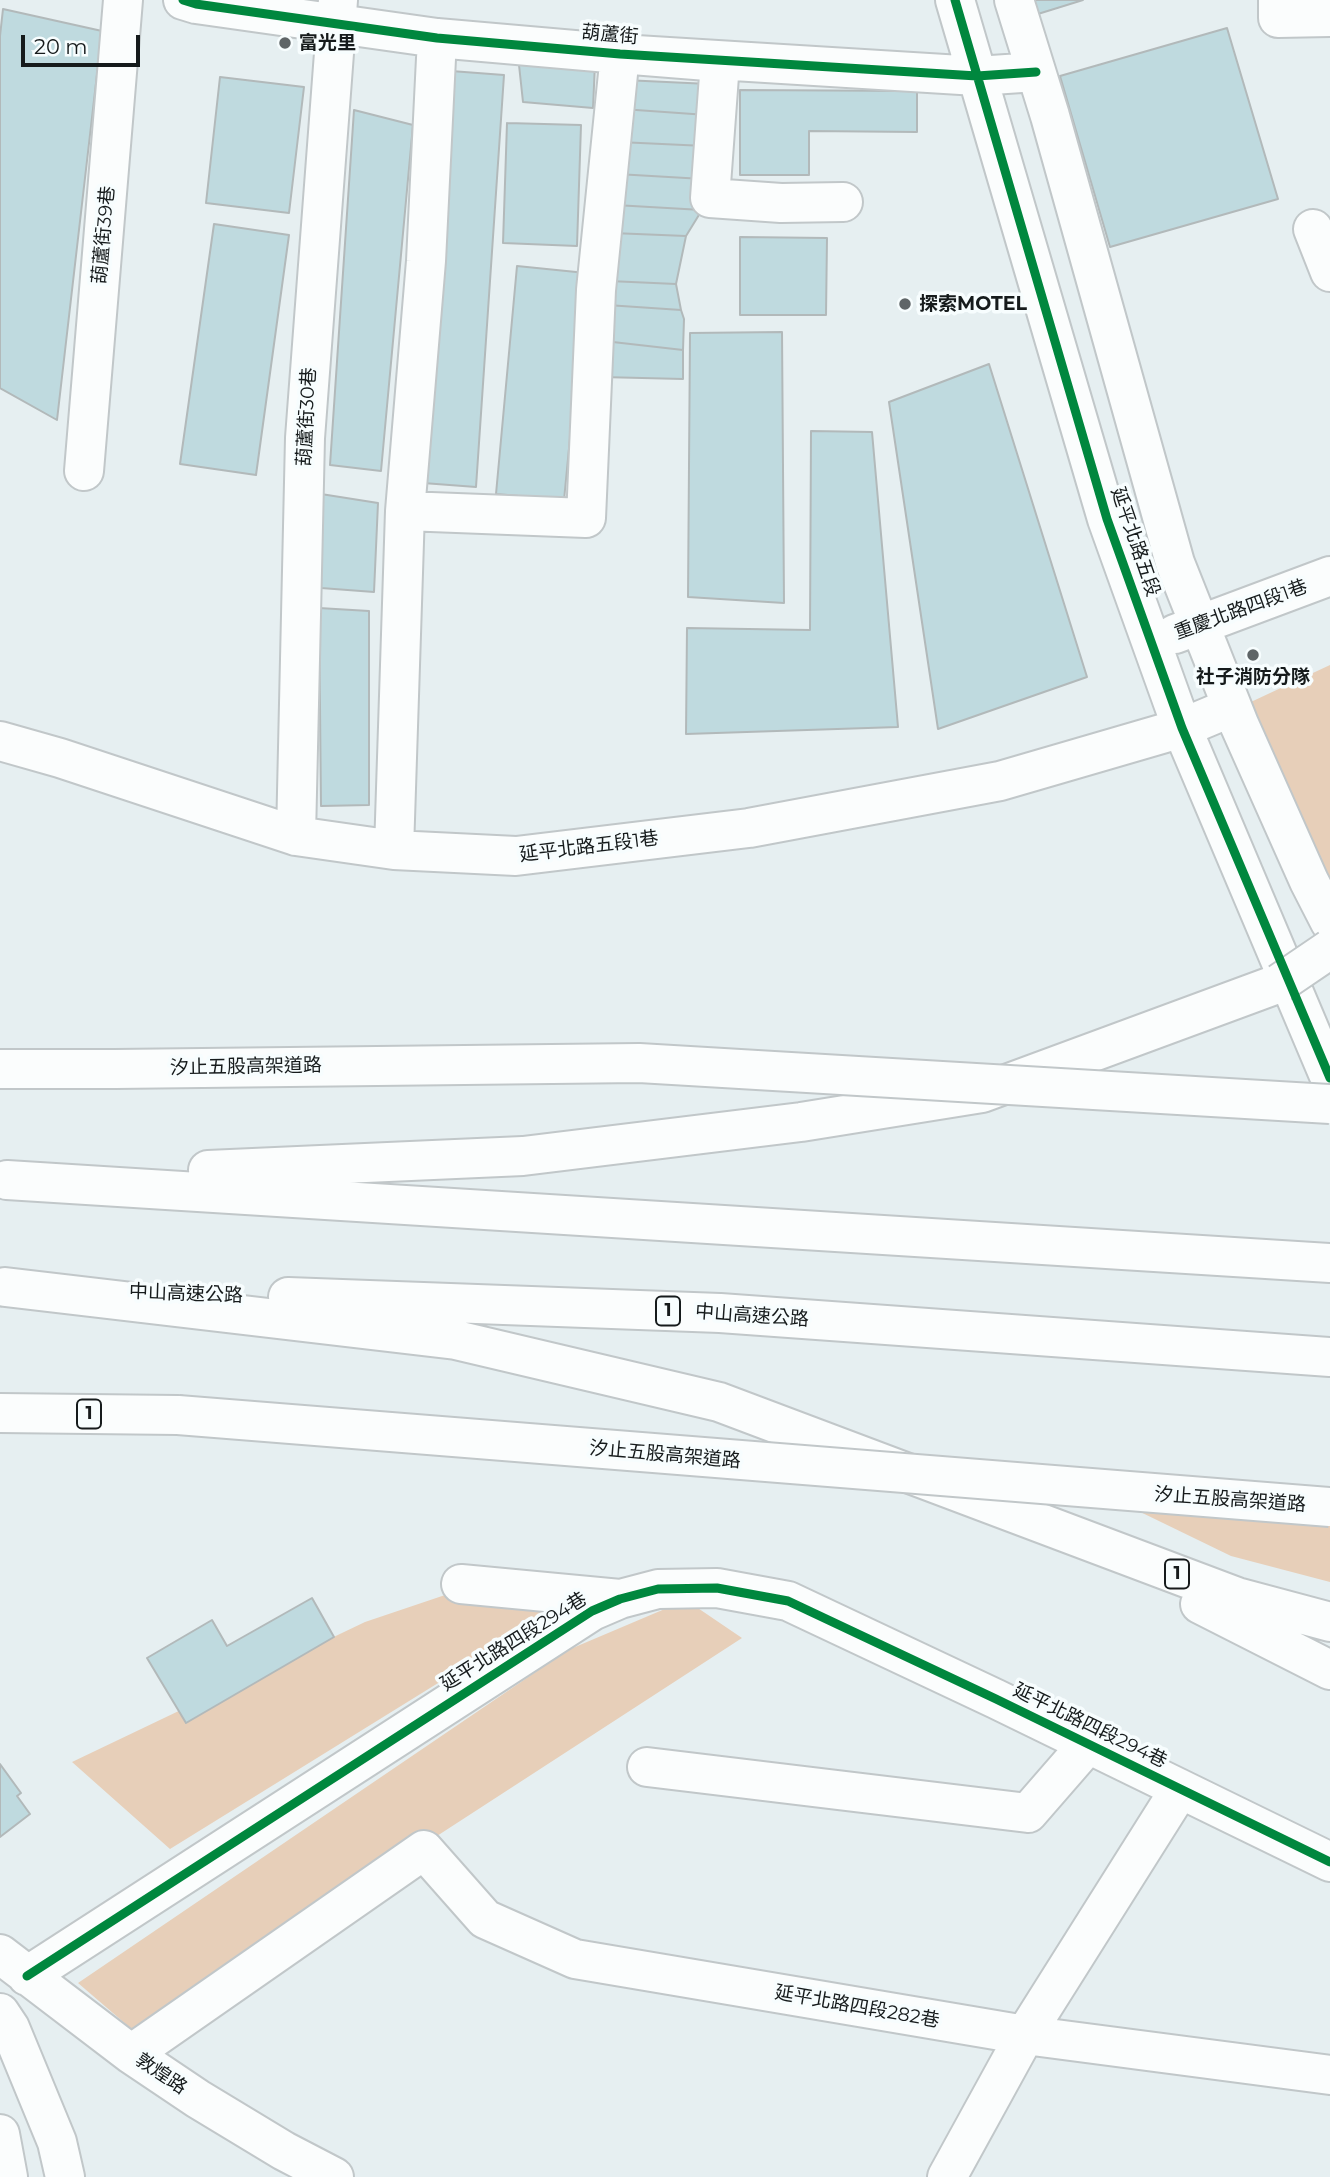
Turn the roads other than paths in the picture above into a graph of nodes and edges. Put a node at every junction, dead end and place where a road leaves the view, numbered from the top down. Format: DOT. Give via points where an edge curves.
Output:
graph roads {
  1 [pos="123,0"];
  2 [pos="183,0"];
  3 [pos="955,0"];
  4 [pos="1014,0"];
  5 [pos="1278,0"];
  6 [pos="337,12"];
  7 [pos="1330,17"];
  8 [pos="437,37"];
  9 [pos="620,54"];
  10 [pos="1036,72"];
  11 [pos="977,76"];
  12 [pos="843,202"];
  13 [pos="1313,229"];
  14 [pos="1330,272"];
  15 [pos="85,471"];
  16 [pos="405,511"];
  17 [pos="1330,576"];
  18 [pos="1199,625"];
  19 [pos="1151,643"];
  20 [pos="1232,707"];
  21 [pos="1182,728"];
  22 [pos="0,741"];
  23 [pos="296,836"];
  24 [pos="394,850"];
  25 [pos="1330,922"];
  26 [pos="1330,950"];
  27 [pos="1330,967"];
  28 [pos="1280,983"];
  29 [pos="0,1069"];
  30 [pos="1330,1078"];
  31 [pos="1330,1104"];
  32 [pos="4,1180"];
  33 [pos="1327,1263"];
  34 [pos="3,1287"];
  35 [pos="1330,1357"];
  36 [pos="0,1413"];
  37 [pos="1330,1507"];
  38 [pos="1026,1517"];
  39 [pos="461,1584"];
  40 [pos="620,1598"];
  41 [pos="1330,1622"];
  42 [pos="1330,1670"];
  43 [pos="1088,1744"];
  44 [pos="648,1767"];
  45 [pos="1180,1789"];
  46 [pos="1330,1862"];
  47 [pos="13,1965"];
  48 [pos="0,2013"];
  49 [pos="1025,2035"];
  50 [pos="131,2054"];
  51 [pos="1330,2075"];
  52 [pos="0,2134"];
  53 [pos="8,2177"];
  54 [pos="65,2177"];
  55 [pos="334,2177"];
  56 [pos="947,2177"];
  1 -- 15 [label="main road, 葫蘆街39巷"];
  2 -- 6 [label="main road, 葫蘆街"];
  3 -- 11 [label="main road, 延平北路五段"];
  4 -- 10 [label="main road"];
  5 -- 7 [label="main road" via="1278,18"];
  6 -- 8 [label="main road, 葫蘆街"];
  6 -- 23 [label="main road, 葫蘆街30巷" via="305,438"];
  8 -- 9 [label="main road, 葫蘆街"];
  8 -- 16 [label="main road" via="426,261"];
  9 -- 11 [label="main road, 葫蘆街"];
  9 -- 12 [label="main road" via="720,62 710,198"];
  9 -- 16 [label="main road" via="596,290 586,518"];
  10 -- 11 [label="main road, 葫蘆街"];
  10 -- 18 [label="main road" via="1175,563"];
  11 -- 19 [label="main road, 延平北路五段" via="1107,519"];
  13 -- 14 [label="main road"];
  16 -- 24 [label="main road"];
  17 -- 18 [label="main road, 重慶北路四段1巷"];
  18 -- 19 [label="main road, 重慶北路四段1巷"];
  18 -- 20 [label="main road"];
  19 -- 21 [label="main road, 延平北路五段"];
  20 -- 21 [label="main road, 延平北路五段1巷"];
  20 -- 25 [label="main road"];
  21 -- 24 [label="main road, 延平北路五段1巷" via="1000,781 749,828 516,856"];
  21 -- 30 [label="main road, 延平北路五段"];
  22 -- 23 [label="main road, 延平北路五段1巷"];
  23 -- 24 [label="main road, 延平北路五段1巷"];
  26 -- 28 [label="main road, bridge"];
  27 -- 28 [label="main road, bridge"];
  28 -- 32 [label="main road, bridge" via="982,1093 800,1122 523,1156"];
  29 -- 31 [label="main road, 汐止五股高架道路, bridge" via="639,1063"];
  32 -- 33 [label="main road"];
  34 -- 35 [label="main road, 中山高速公路 / 1" via="720,1313"];
  34 -- 38 [label="main road, 1" via="456,1340 719,1402"];
  36 -- 37 [label="main road, 汐止五股高架道路 / 1, bridge" via="178,1415"];
  38 -- 41 [label="main road, 1" via="1237,1597"];
  38 -- 42 [label="main road"];
  39 -- 40 [label="main road"];
  40 -- 43 [label="main road, 延平北路四段294巷" via="658,1589 717,1588 788,1601"];
  40 -- 47 [label="main road, 延平北路四段294巷"];
  43 -- 44 [label="main road, 延平北路四段294巷" via="1028,1813"];
  43 -- 45 [label="main road, 延平北路四段294巷"];
  45 -- 46 [label="main road, 延平北路四段294巷"];
  45 -- 49 [label="main road"];
  47 -- 50 [label="main road, 敦煌路"];
  48 -- 54 [label="main road" via="57,2142"];
  49 -- 50 [label="main road, 延平北路四段282巷" via="575,1959 485,1919 424,1850"];
  49 -- 51 [label="main road, 延平北路四段282巷"];
  49 -- 56 [label="main road"];
  50 -- 55 [label="main road, 敦煌路" via="198,2099"];
  52 -- 53 [label="main road"];
}
